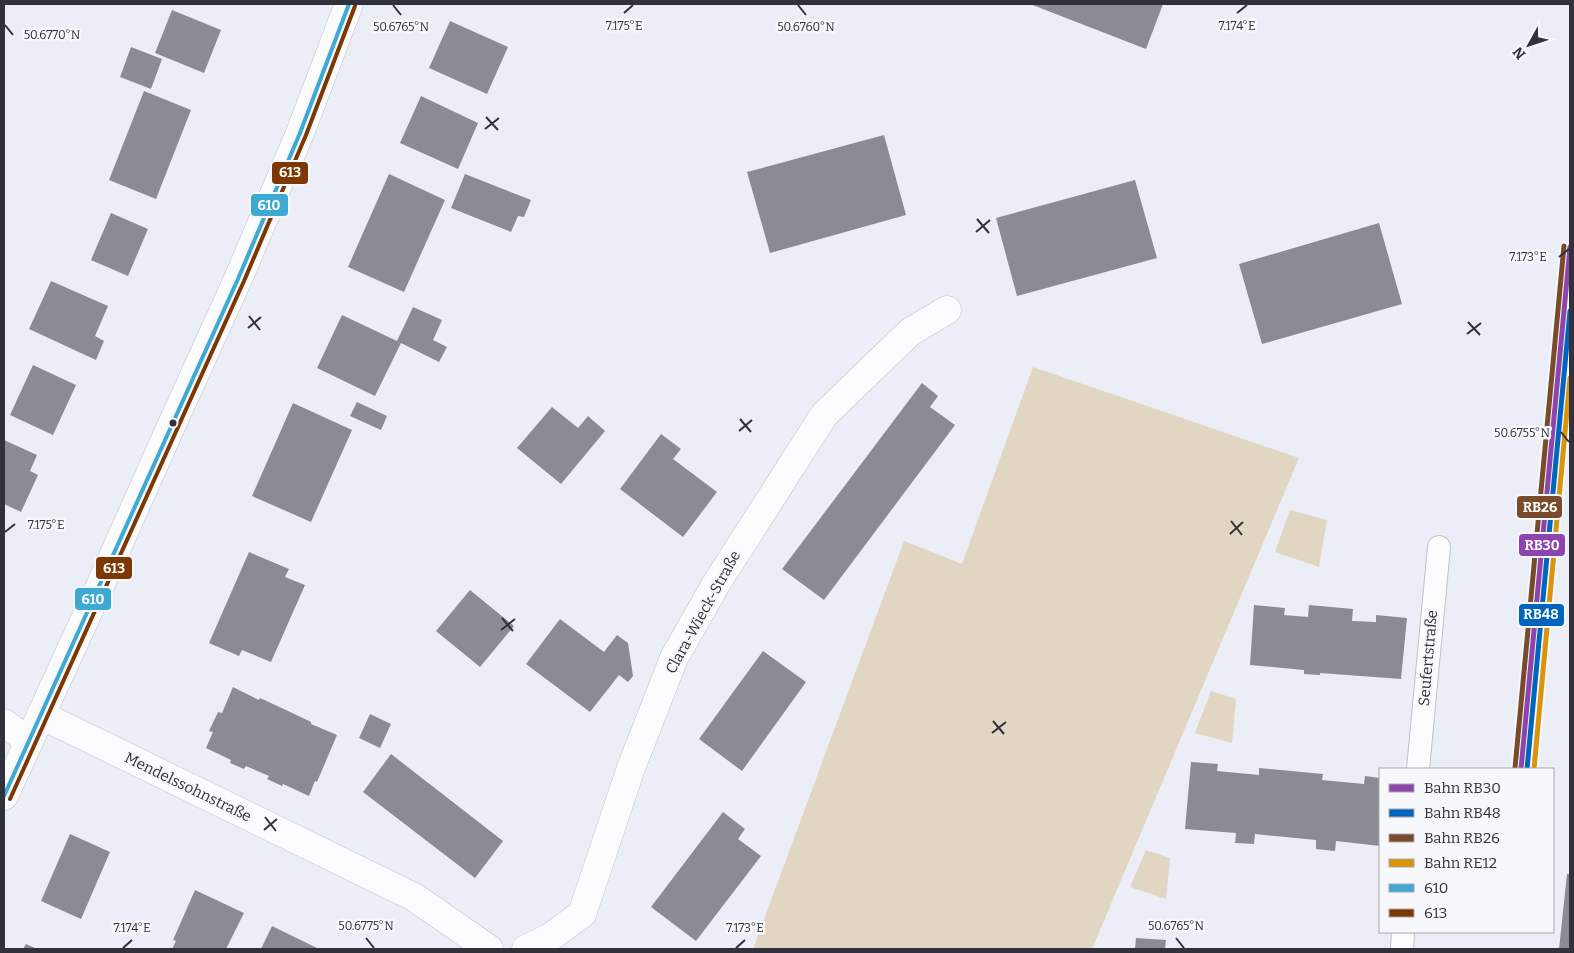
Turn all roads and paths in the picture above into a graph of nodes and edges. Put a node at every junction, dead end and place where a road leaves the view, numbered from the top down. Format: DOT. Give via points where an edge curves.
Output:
graph roads {
  1 [pos="349,4"];
  2 [pos="947,310"];
  3 [pos="1439,547"];
  4 [pos="40,715"];
  5 [pos="4,723"];
  6 [pos="16,739"];
  7 [pos="1418,768"];
  8 [pos="4,796"];
  9 [pos="1403,933"];
  10 [pos="490,949"];
  11 [pos="526,949"];
  12 [pos="1402,949"];
  1 -- 4 [label="street" via="238,279"];
  2 -- 11 [label="street, Clara-Wieck-Straße" via="910,332 824,415 716,584 674,658 631,768 582,914 549,938"];
  3 -- 7 [label="lane, Seufertstraße"];
  4 -- 6 [label="street"];
  4 -- 10 [label="street, Mendelssohnstraße" via="414,897"];
  5 -- 6 [label="street"];
  6 -- 8 [label="street"];
  9 -- 12 [label="lane"];
}
